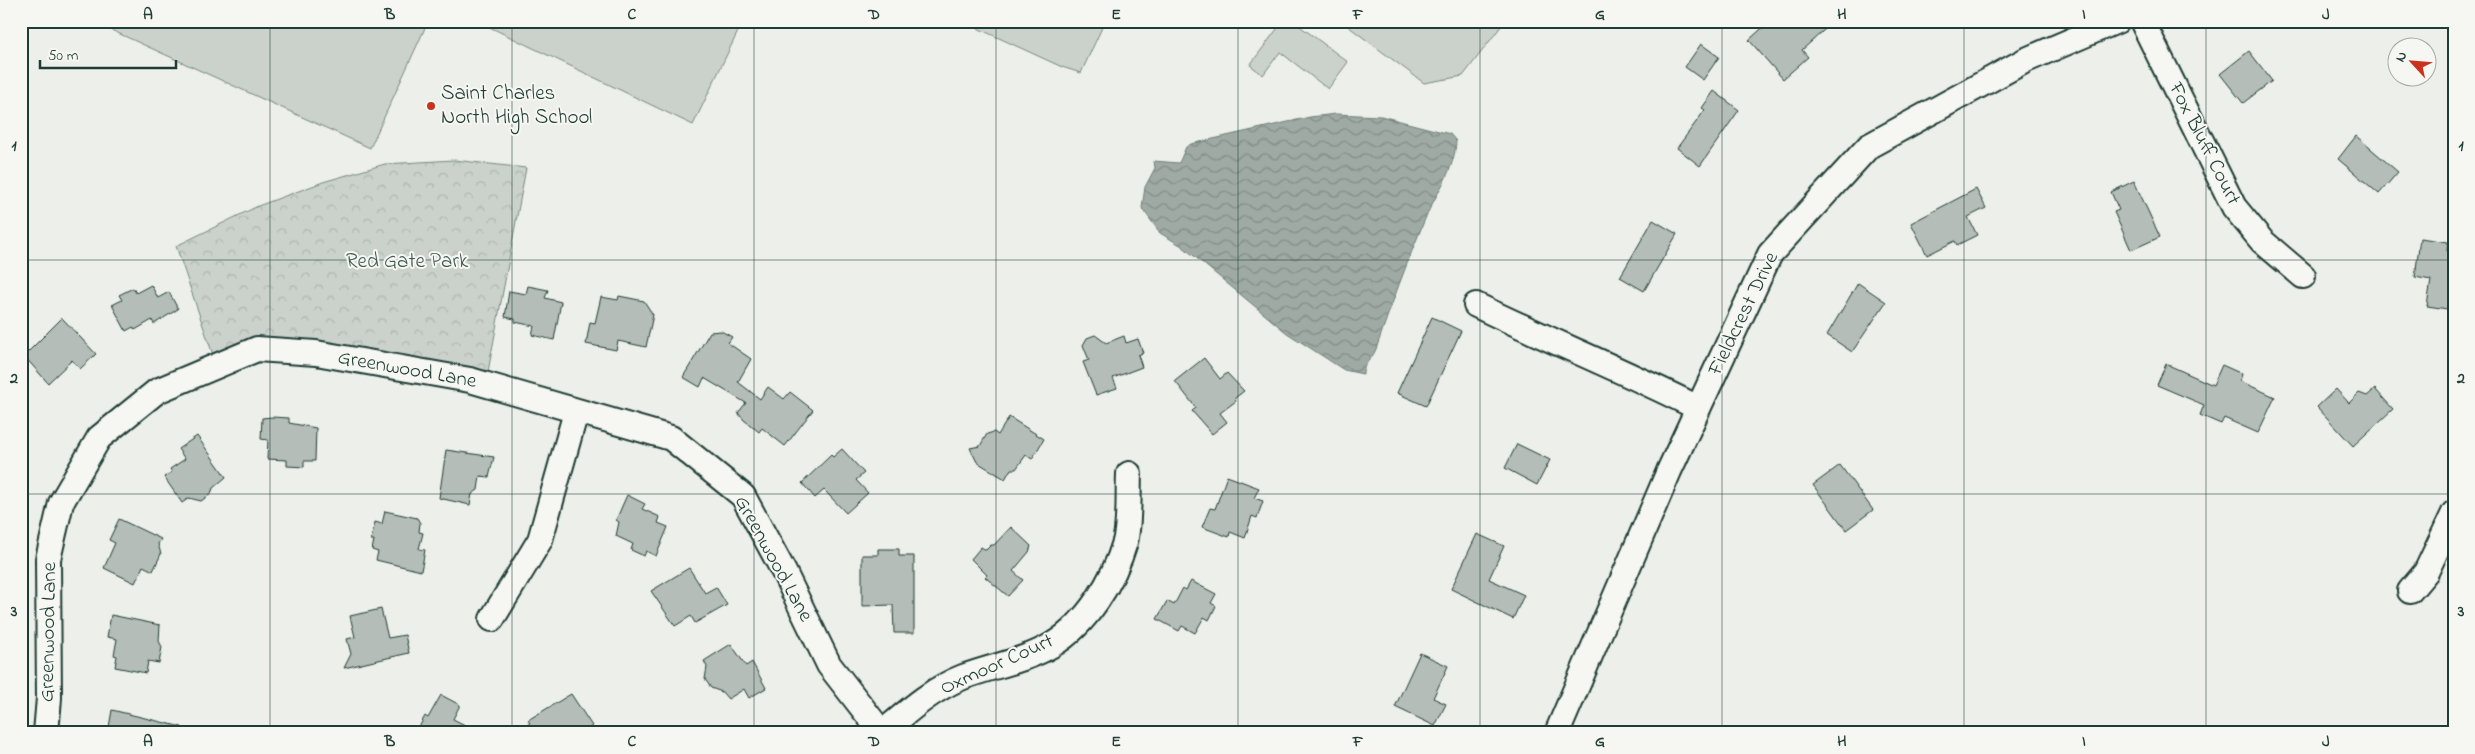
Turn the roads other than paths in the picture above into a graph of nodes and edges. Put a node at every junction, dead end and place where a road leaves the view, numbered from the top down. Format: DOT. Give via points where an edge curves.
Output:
graph roads {
  1 [pos="2117,21"];
  2 [pos="2142,21"];
  3 [pos="2303,276"];
  4 [pos="1476,305"];
  5 [pos="1698,408"];
  6 [pos="576,412"];
  7 [pos="1129,474"];
  8 [pos="2454,513"];
  9 [pos="2410,591"];
  10 [pos="492,620"];
  11 [pos="46,733"];
  12 [pos="882,733"];
  13 [pos="1557,733"];
  1 -- 5 [label="street, Fieldcrest Drive" via="2026,60 1869,146 1770,254"];
  2 -- 3 [label="street, Fox Bluff Court" via="2234,208 2262,241"];
  4 -- 5 [label="street"];
  5 -- 13 [label="street, Fieldcrest Drive"];
  6 -- 10 [label="street" via="540,540"];
  6 -- 11 [label="street, Greenwood Lane" via="470,380 316,353 257,349 157,391 99,438 62,503 48,559 49,698"];
  6 -- 12 [label="street, Greenwood Lane" via="671,438 743,496 829,665"];
  7 -- 12 [label="street, Oxmoor Court" via="1126,541 1108,584 1081,620 1052,645 1008,664 962,678 924,699"];
  8 -- 9 [label="street" via="2426,572"];
}
